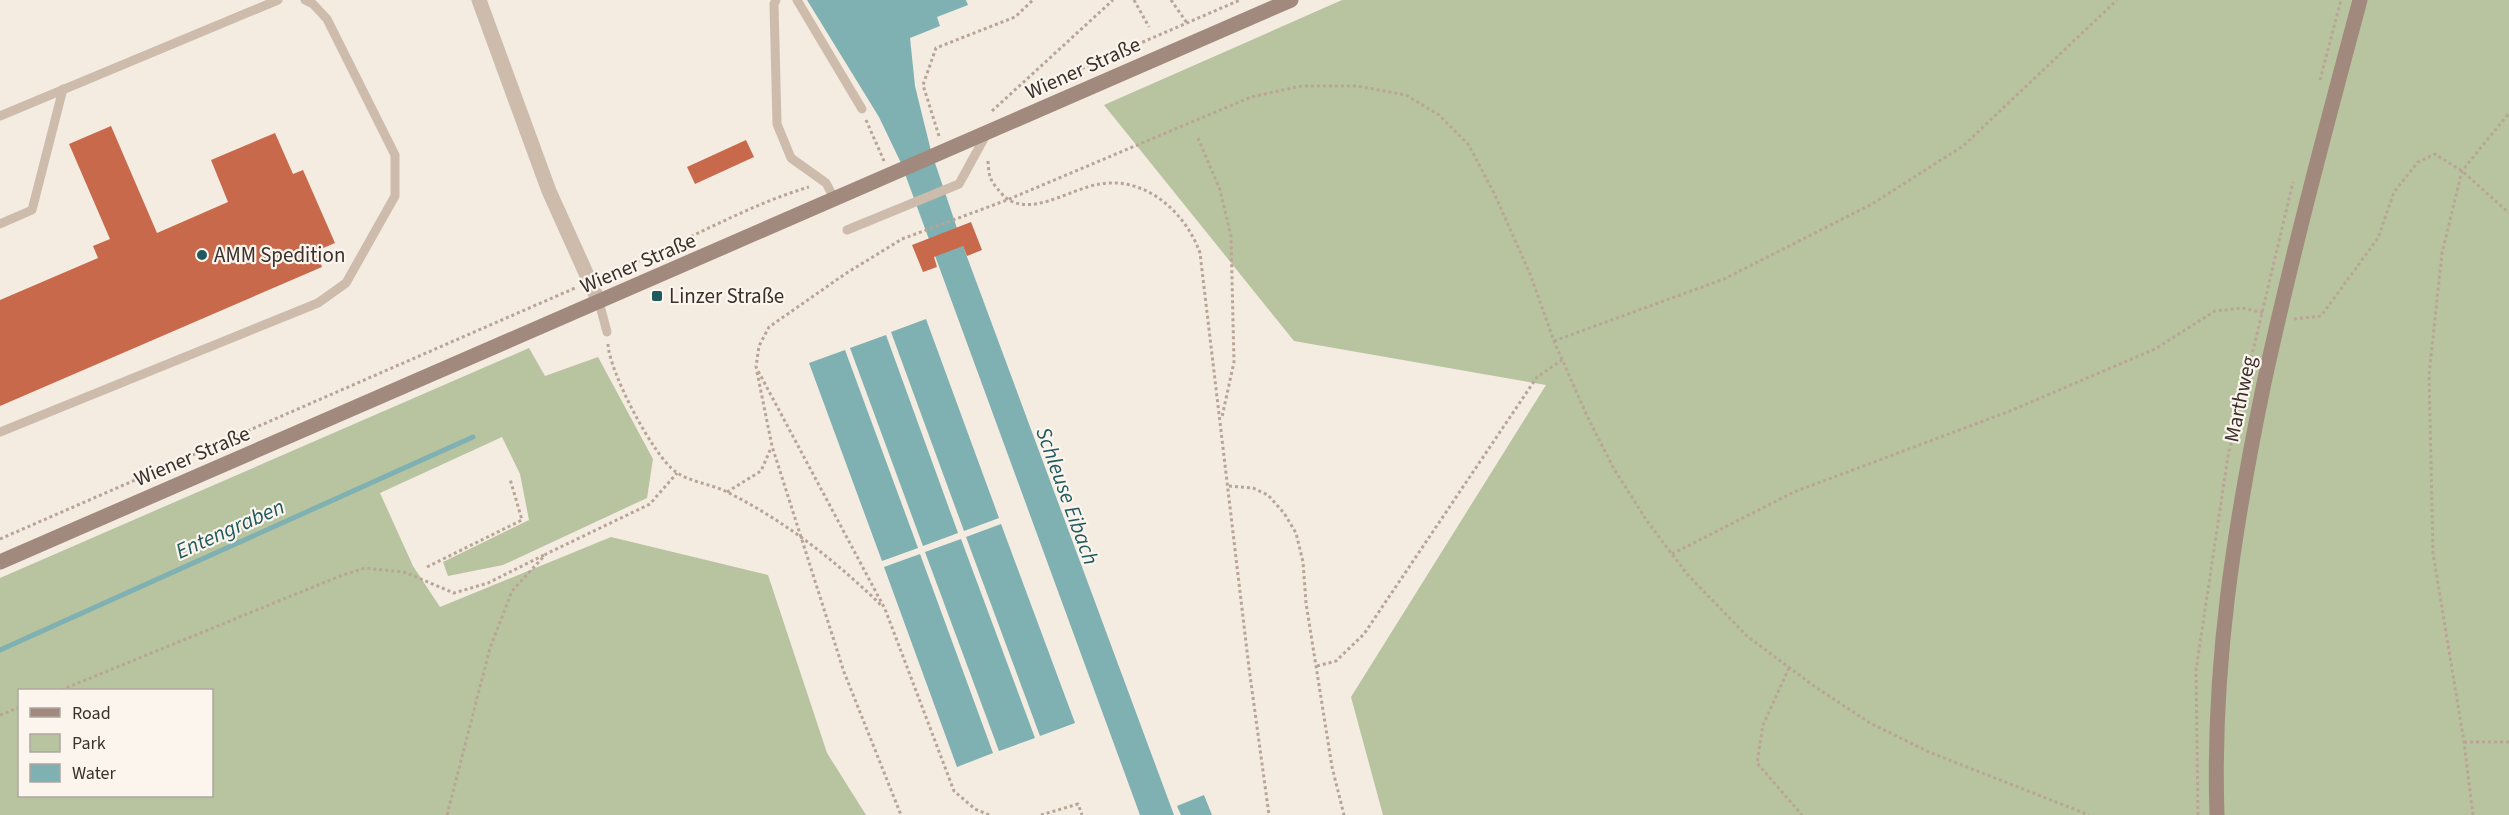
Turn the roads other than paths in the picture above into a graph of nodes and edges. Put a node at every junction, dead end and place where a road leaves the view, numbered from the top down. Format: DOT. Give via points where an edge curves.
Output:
graph roads {
  1 [pos="278,0"];
  2 [pos="305,0"];
  3 [pos="479,0"];
  4 [pos="776,0"];
  5 [pos="797,0"];
  6 [pos="1291,0"];
  7 [pos="2360,0"];
  8 [pos="63,89"];
  9 [pos="862,109"];
  10 [pos="0,116"];
  11 [pos="987,133"];
  12 [pos="835,200"];
  13 [pos="0,224"];
  14 [pos="847,230"];
  15 [pos="599,302"];
  16 [pos="607,332"];
  17 [pos="0,432"];
  18 [pos="0,562"];
  19 [pos="2217,815"];
  1 -- 8 [label="lane"];
  2 -- 17 [label="lane" via="327,19 395,155 394,196 346,283 318,303"];
  3 -- 15 [label="street" via="549,190"];
  4 -- 12 [label="lane" via="777,124 791,158 826,183"];
  5 -- 9 [label="lane"];
  6 -- 11 [label="main road, Wiener Straße"];
  7 -- 19 [label="main road, Marthweg" via="2303,211 2253,436 2225,601 2217,706"];
  8 -- 10 [label="lane"];
  8 -- 13 [label="lane" via="32,210"];
  11 -- 12 [label="main road, Wiener Straße" via="943,144 887,169"];
  11 -- 14 [label="lane" via="959,184"];
  12 -- 15 [label="main road, Wiener Straße"];
  15 -- 16 [label="lane"];
  15 -- 18 [label="main road, Wiener Straße"];
}
